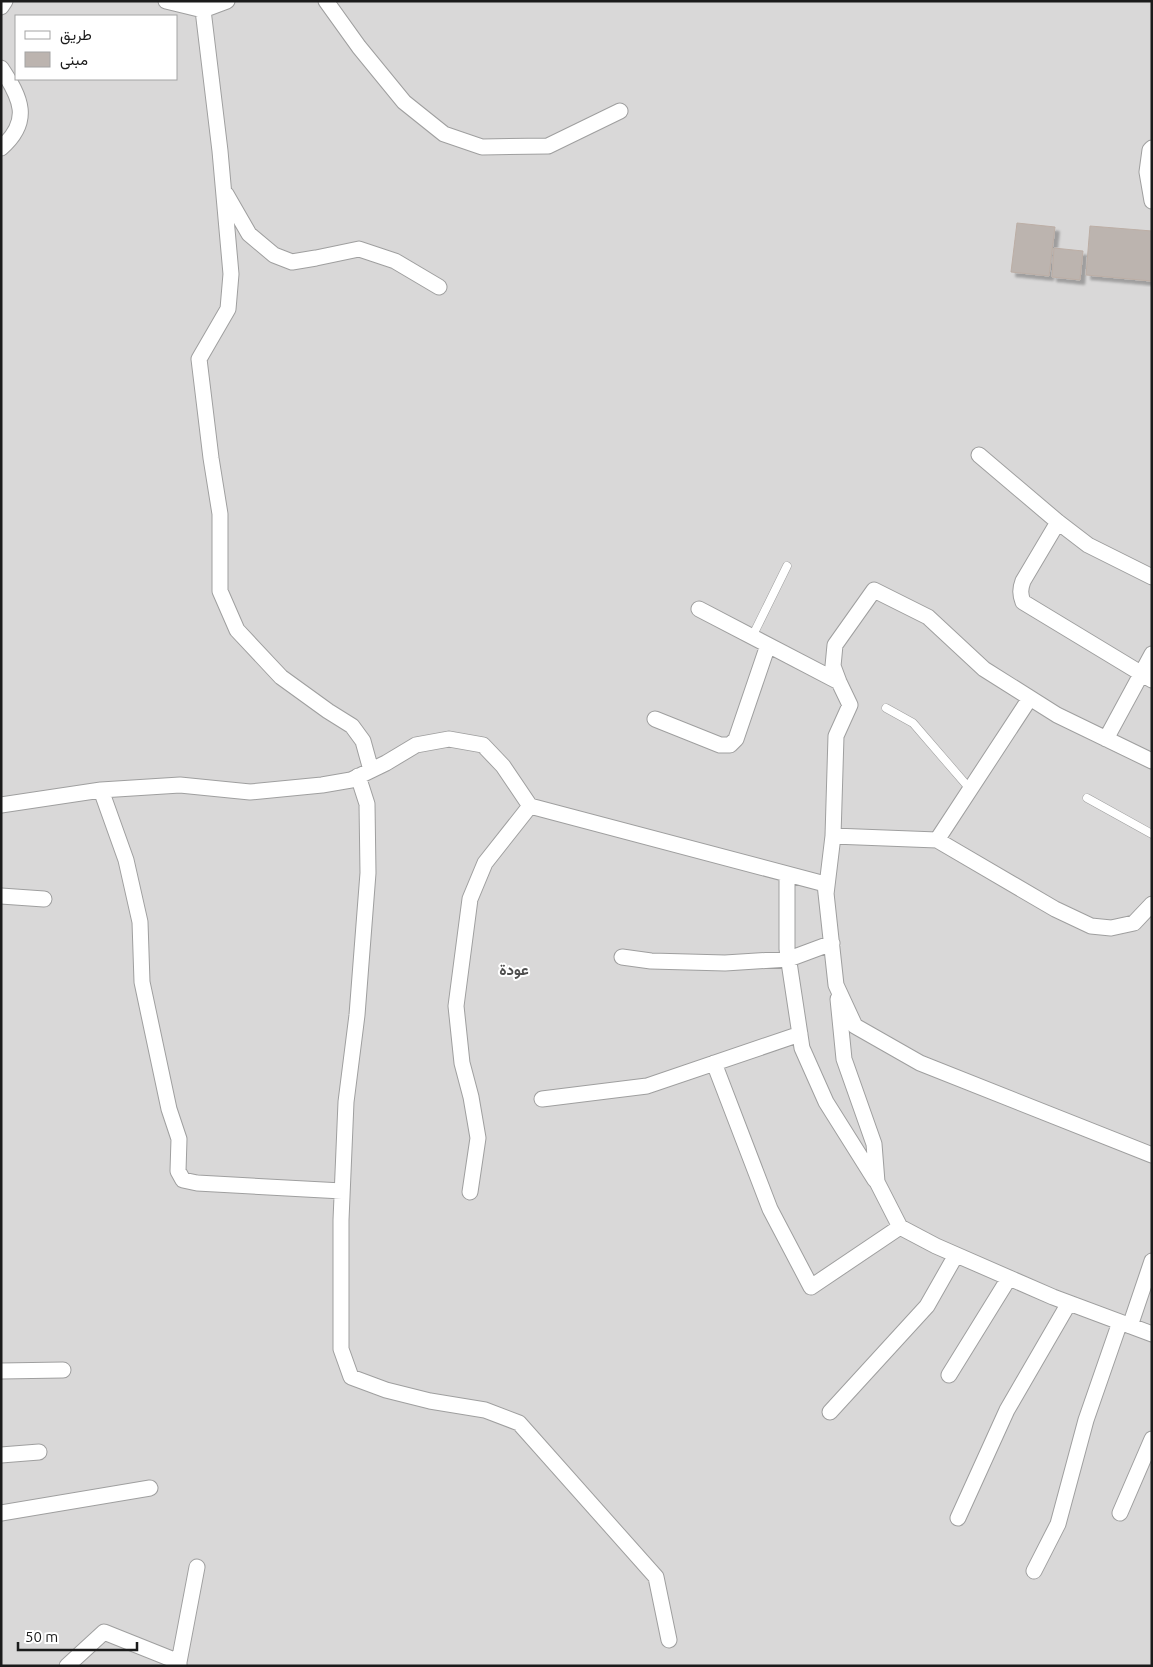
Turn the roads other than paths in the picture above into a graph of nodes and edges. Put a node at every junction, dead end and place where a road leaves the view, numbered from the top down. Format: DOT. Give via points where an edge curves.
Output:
graph roads {
  1 [pos="5,1"];
  2 [pos="166,1"];
  3 [pos="227,1"];
  4 [pos="326,1"];
  5 [pos="1,7"];
  6 [pos="203,10"];
  7 [pos="1,68"];
  8 [pos="620,111"];
  9 [pos="1,148"];
  10 [pos="1152,148"];
  11 [pos="224,190"];
  12 [pos="1152,200"];
  13 [pos="439,287"];
  14 [pos="979,455"];
  15 [pos="1058,522"];
  16 [pos="787,566"];
  17 [pos="1152,577"];
  18 [pos="698,610"];
  19 [pos="752,637"];
  20 [pos="768,645"];
  21 [pos="1152,654"];
  22 [pos="1146,677"];
  23 [pos="839,682"];
  24 [pos="1030,698"];
  25 [pos="886,708"];
  26 [pos="655,720"];
  27 [pos="1106,739"];
  28 [pos="1152,761"];
  29 [pos="364,773"];
  30 [pos="970,789"];
  31 [pos="101,790"];
  32 [pos="1087,798"];
  33 [pos="1,805"];
  34 [pos="530,806"];
  35 [pos="1152,834"];
  36 [pos="833,836"];
  37 [pos="937,840"];
  38 [pos="787,874"];
  39 [pos="826,894"];
  40 [pos="1,896"];
  41 [pos="44,899"];
  42 [pos="1152,904"];
  43 [pos="832,943"];
  44 [pos="622,957"];
  45 [pos="789,959"];
  46 [pos="836,984"];
  47 [pos="800,1034"];
  48 [pos="714,1063"];
  49 [pos="542,1100"];
  50 [pos="1152,1155"];
  51 [pos="877,1182"];
  52 [pos="342,1191"];
  53 [pos="470,1192"];
  54 [pos="900,1227"];
  55 [pos="956,1255"];
  56 [pos="1152,1261"];
  57 [pos="1008,1278"];
  58 [pos="1069,1303"];
  59 [pos="1125,1324"];
  60 [pos="1152,1334"];
  61 [pos="63,1370"];
  62 [pos="1,1372"];
  63 [pos="949,1375"];
  64 [pos="830,1412"];
  65 [pos="1152,1439"];
  66 [pos="38,1452"];
  67 [pos="1,1455"];
  68 [pos="150,1488"];
  69 [pos="1,1513"];
  70 [pos="1120,1513"];
  71 [pos="958,1518"];
  72 [pos="198,1566"];
  73 [pos="1034,1571"];
  74 [pos="669,1640"];
  75 [pos="179,1664"];
  76 [pos="67,1666"];
  1 -- 5 [label="street"];
  2 -- 6 [label="street"];
  3 -- 6 [label="street"];
  4 -- 8 [label="street" via="404,102 444,134 482,147 548,146"];
  6 -- 11 [label="street"];
  7 -- 9 [label="street" via="15,89 22,110 18,127"];
  10 -- 12 [label="street" via="1147,172"];
  11 -- 13 [label="street" via="249,234 274,255 292,262 359,249 396,261"];
  11 -- 29 [label="street" via="231,274 228,309 199,359 220,514 220,591 237,630 281,677 352,726 364,741"];
  14 -- 15 [label="street"];
  15 -- 17 [label="street" via="1088,545"];
  15 -- 22 [label="street" via="1023,581 1020,588 1023,602"];
  16 -- 19 [label="lane"];
  18 -- 19 [label="street"];
  19 -- 20 [label="street"];
  20 -- 23 [label="street"];
  20 -- 26 [label="street" via="736,740 730,745 720,745"];
  21 -- 22 [label="street"];
  22 -- 27 [label="street"];
  23 -- 24 [label="street" via="833,666 835,645 874,590 928,617 984,669"];
  23 -- 36 [label="street" via="850,704 836,736"];
  24 -- 27 [label="street" via="1056,715"];
  24 -- 30 [label="street"];
  25 -- 30 [label="lane" via="913,723"];
  27 -- 28 [label="street"];
  29 -- 31 [label="street" via="351,780 322,785 250,792 180,785"];
  29 -- 34 [label="street" via="416,745 449,739 482,745 502,766"];
  29 -- 52 [label="street" via="368,873 357,1015 346,1102"];
  30 -- 37 [label="street"];
  31 -- 33 [label="street"];
  31 -- 52 [label="street" via="126,860 140,922 142,982 169,1109 179,1139 178,1171 183,1180"];
  32 -- 35 [label="lane"];
  34 -- 38 [label="street"];
  34 -- 53 [label="street" via="485,863 470,899 456,1006 462,1063 478,1138"];
  36 -- 37 [label="street"];
  36 -- 39 [label="street"];
  37 -- 42 [label="street" via="1055,909 1091,926 1111,928 1134,923"];
  38 -- 39 [label="street" via="825,884"];
  38 -- 45 [label="street"];
  39 -- 43 [label="street"];
  40 -- 41 [label="street"];
  43 -- 45 [label="street"];
  43 -- 46 [label="street"];
  44 -- 45 [label="street" via="725,963"];
  45 -- 47 [label="street"];
  46 -- 50 [label="street" via="855,1026 920,1063"];
  46 -- 51 [label="street" via="844,1059 874,1144"];
  47 -- 48 [label="street"];
  47 -- 51 [label="street" via="802,1048 826,1102"];
  48 -- 49 [label="street" via="647,1086"];
  48 -- 54 [label="street" via="770,1209 812,1287"];
  51 -- 54 [label="street"];
  52 -- 74 [label="street" via="341,1349 351,1377 386,1390 485,1410 520,1423 656,1577"];
  54 -- 55 [label="street"];
  55 -- 57 [label="street"];
  55 -- 64 [label="street" via="926,1306"];
  56 -- 59 [label="street"];
  57 -- 58 [label="street"];
  57 -- 63 [label="street"];
  58 -- 59 [label="street"];
  58 -- 71 [label="street" via="1007,1410"];
  59 -- 60 [label="street"];
  59 -- 73 [label="street" via="1086,1420 1058,1524"];
  61 -- 62 [label="street"];
  65 -- 70 [label="street"];
  66 -- 67 [label="street"];
  68 -- 69 [label="street"];
  72 -- 75 [label="street"];
  75 -- 76 [label="street" via="104,1632"];
}
